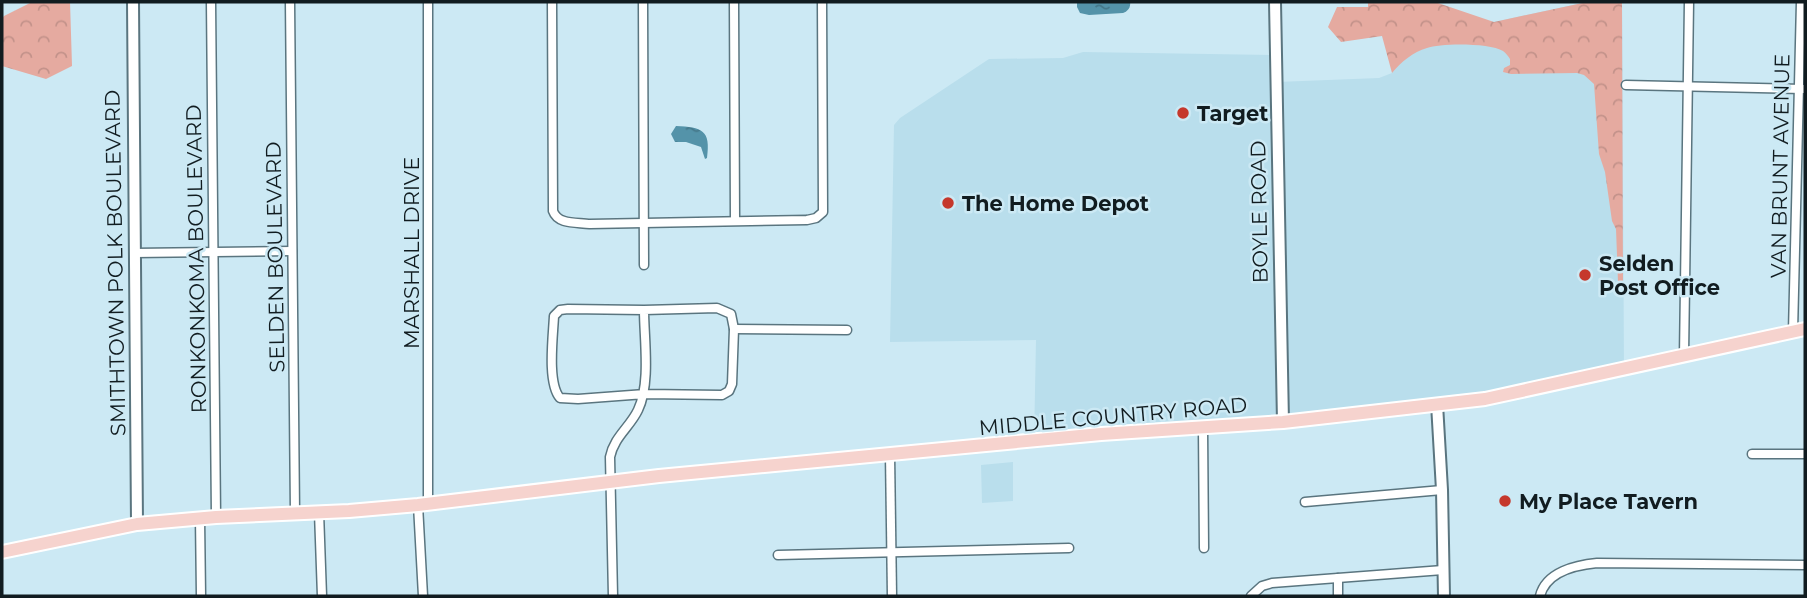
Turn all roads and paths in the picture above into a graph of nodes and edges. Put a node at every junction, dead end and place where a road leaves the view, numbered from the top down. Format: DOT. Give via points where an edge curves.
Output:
graph roads {
  1 [pos="133,2"];
  2 [pos="211,2"];
  3 [pos="290,2"];
  4 [pos="428,2"];
  5 [pos="552,2"];
  6 [pos="643,2"];
  7 [pos="734,2"];
  8 [pos="822,2"];
  9 [pos="1275,2"];
  10 [pos="1689,2"];
  11 [pos="1801,2"];
  12 [pos="1626,85"];
  13 [pos="1687,85"];
  14 [pos="1802,89"];
  15 [pos="735,220"];
  16 [pos="644,222"];
  17 [pos="292,251"];
  18 [pos="134,253"];
  19 [pos="213,253"];
  20 [pos="644,265"];
  21 [pos="644,310"];
  22 [pos="734,329"];
  23 [pos="847,330"];
  24 [pos="1799,330"];
  25 [pos="1684,356"];
  26 [pos="645,394"];
  27 [pos="1437,404"];
  28 [pos="1283,422"];
  29 [pos="1202,428"];
  30 [pos="1805,453"];
  31 [pos="890,454"];
  32 [pos="1752,454"];
  33 [pos="610,482"];
  34 [pos="1442,490"];
  35 [pos="1305,502"];
  36 [pos="423,504"];
  37 [pos="319,512"];
  38 [pos="295,513"];
  39 [pos="216,517"];
  40 [pos="200,518"];
  41 [pos="137,524"];
  42 [pos="1069,548"];
  43 [pos="1204,548"];
  44 [pos="2,552"];
  45 [pos="891,552"];
  46 [pos="778,555"];
  47 [pos="1805,565"];
  48 [pos="1443,569"];
  49 [pos="1338,578"];
  50 [pos="201,596"];
  51 [pos="322,596"];
  52 [pos="423,596"];
  53 [pos="613,596"];
  54 [pos="892,596"];
  55 [pos="1251,596"];
  56 [pos="1338,596"];
  57 [pos="1444,596"];
  58 [pos="1539,596"];
  1 -- 18 [label="street, SMITHTOWN POLK BOULEVARD"];
  2 -- 19 [label="street, RONKONKOMA BOULEVARD"];
  3 -- 17 [label="street, SELDEN BOULEVARD"];
  4 -- 36 [label="street, MARSHALL DRIVE"];
  5 -- 16 [label="street" via="555,217 590,223"];
  6 -- 16 [label="street"];
  7 -- 15 [label="street"];
  8 -- 15 [label="street" via="823,212 807,220"];
  9 -- 28 [label="street, BOYLE ROAD"];
  10 -- 13 [label="street"];
  11 -- 14 [label="street, VAN BRUNT AVENUE"];
  12 -- 13 [label="street"];
  13 -- 14 [label="street"];
  13 -- 25 [label="street"];
  14 -- 24 [label="street, VAN BRUNT AVENUE"];
  15 -- 16 [label="street"];
  16 -- 20 [label="street"];
  17 -- 19 [label="street"];
  17 -- 38 [label="street, SELDEN BOULEVARD"];
  18 -- 19 [label="street"];
  18 -- 41 [label="street, SMITHTOWN POLK BOULEVARD"];
  19 -- 39 [label="street, RONKONKOMA BOULEVARD"];
  21 -- 22 [label="street" via="717,308 731,314"];
  21 -- 26 [label="street"];
  21 -- 26 [label="street" via="560,310 554,316 553,379 554,391 561,398"];
  22 -- 23 [label="street"];
  22 -- 26 [label="street" via="729,391 722,396"];
  24 -- 25 [label="main road, MIDDLE COUNTRY ROAD"];
  25 -- 27 [label="main road, MIDDLE COUNTRY ROAD" via="1487,399"];
  26 -- 33 [label="street" via="612,447"];
  27 -- 28 [label="main road, MIDDLE COUNTRY ROAD"];
  27 -- 34 [label="street"];
  28 -- 29 [label="main road, MIDDLE COUNTRY ROAD"];
  29 -- 31 [label="main road, MIDDLE COUNTRY ROAD"];
  29 -- 43 [label="street"];
  30 -- 32 [label="street"];
  31 -- 33 [label="main road, MIDDLE COUNTRY ROAD"];
  31 -- 45 [label="street"];
  33 -- 36 [label="main road, MIDDLE COUNTRY ROAD"];
  33 -- 53 [label="street"];
  34 -- 35 [label="street"];
  34 -- 48 [label="street"];
  36 -- 37 [label="main road, MIDDLE COUNTRY ROAD"];
  36 -- 52 [label="street, MARSHALL DRIVE"];
  37 -- 38 [label="main road"];
  37 -- 51 [label="street"];
  38 -- 39 [label="main road"];
  39 -- 40 [label="main road"];
  40 -- 41 [label="main road"];
  40 -- 50 [label="street"];
  41 -- 44 [label="main road"];
  42 -- 45 [label="street"];
  45 -- 46 [label="street"];
  45 -- 54 [label="street"];
  47 -- 58 [label="street" via="1577,565 1559,572"];
  48 -- 49 [label="street"];
  48 -- 57 [label="street"];
  49 -- 55 [label="street" via="1272,583"];
  49 -- 56 [label="street"];
}
